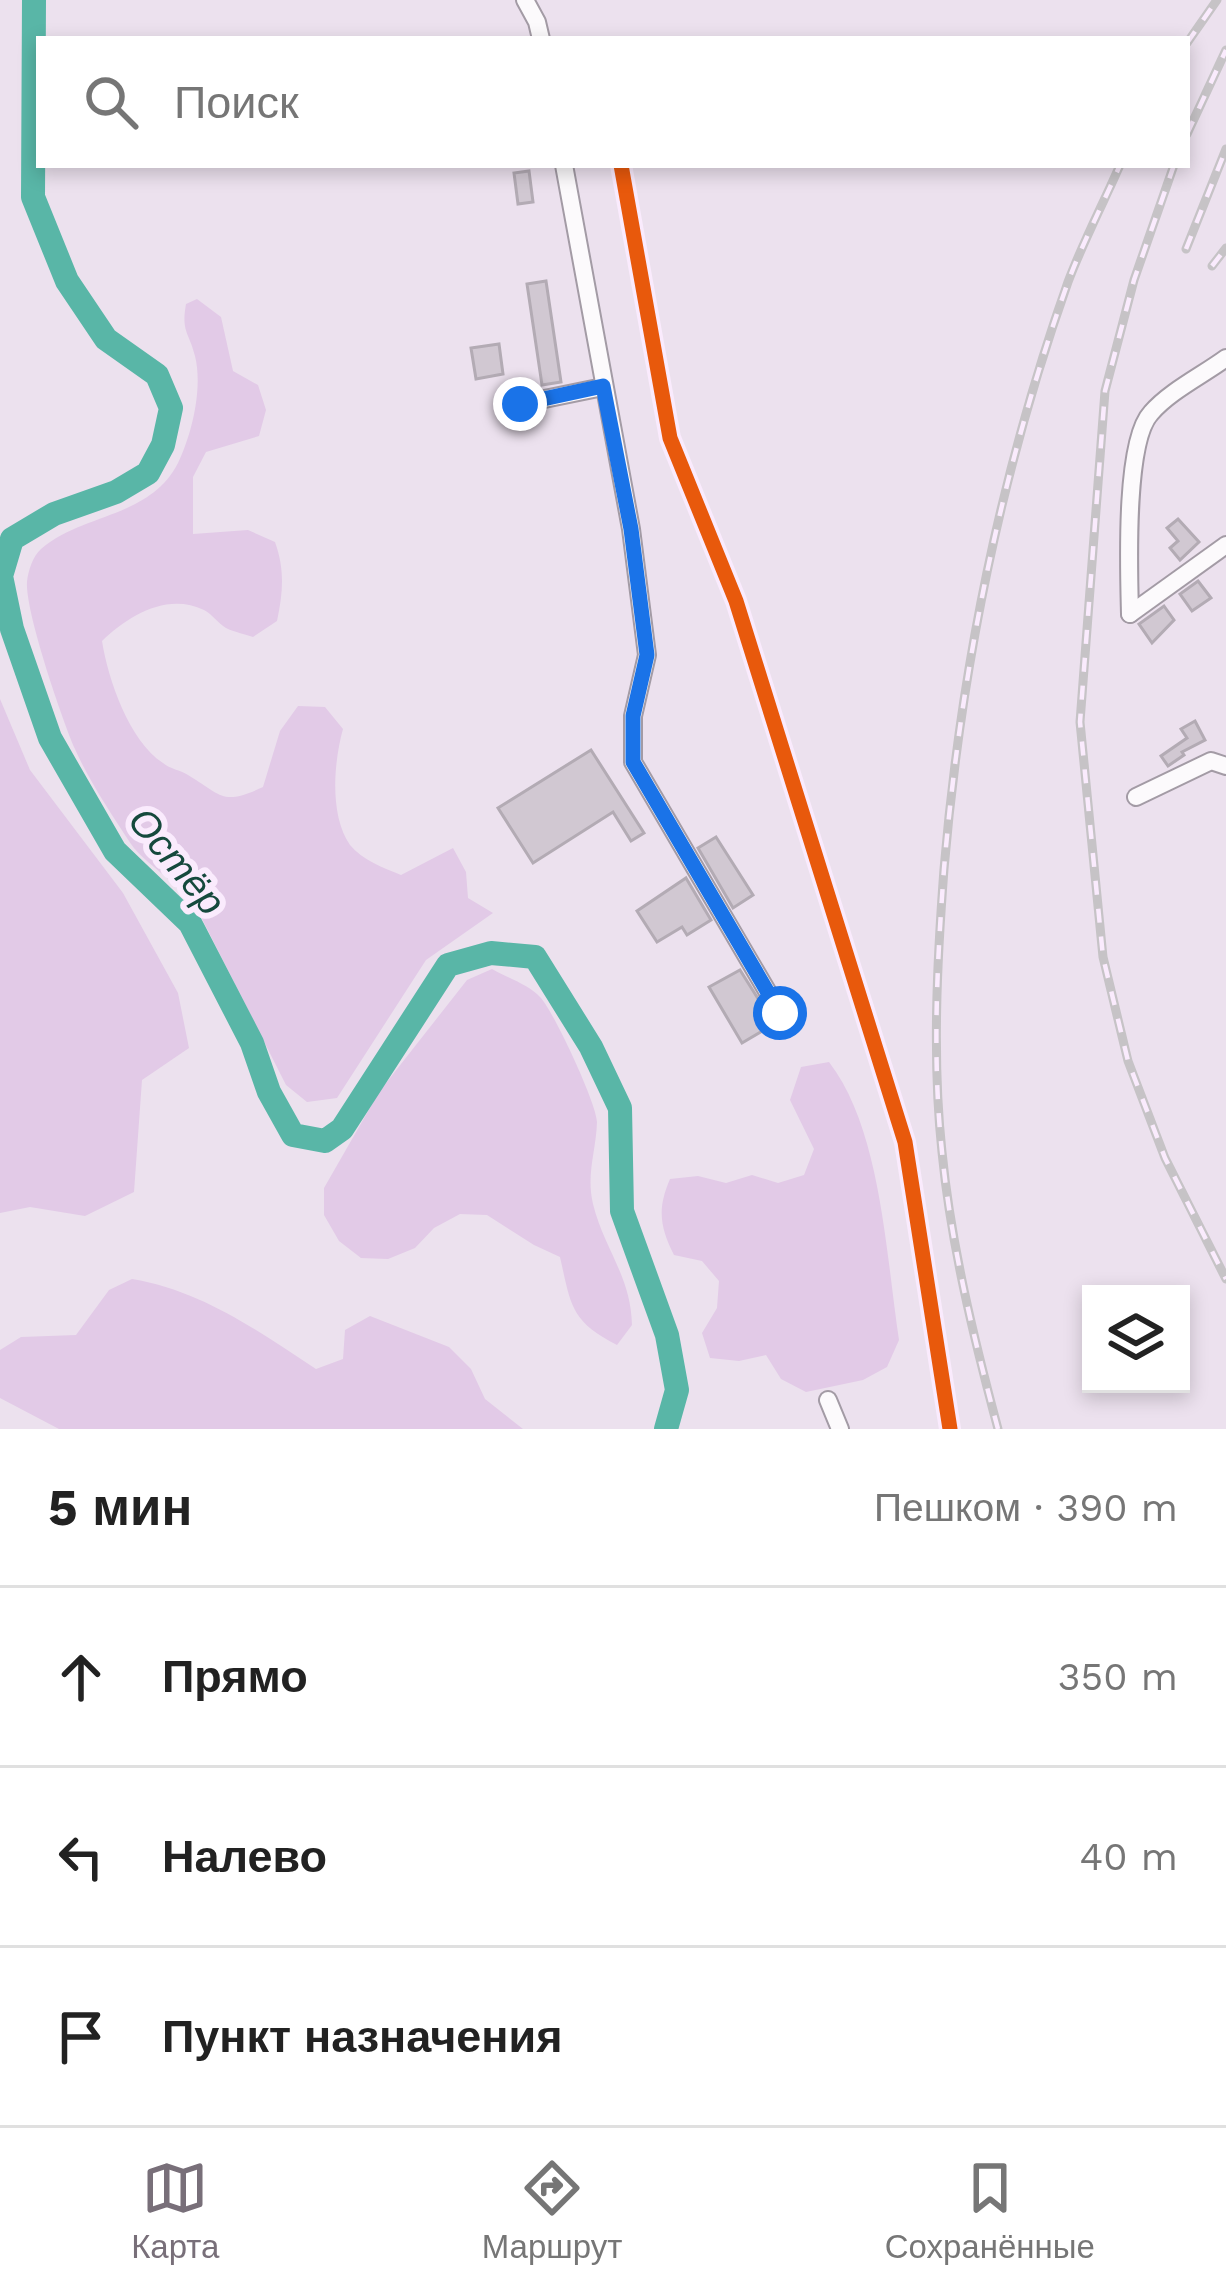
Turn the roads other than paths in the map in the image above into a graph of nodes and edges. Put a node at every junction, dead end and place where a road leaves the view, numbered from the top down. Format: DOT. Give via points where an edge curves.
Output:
graph roads {
  1 [pos="525,0"];
  2 [pos="541,0"];
  3 [pos="539,31"];
  4 [pos="564,168"];
  5 [pos="622,168"];
  6 [pos="1226,358"];
  7 [pos="603,386"];
  8 [pos="520,404"];
  9 [pos="1226,545"];
  10 [pos="1226,766"];
  11 [pos="1136,797"];
  12 [pos="780,1013"];
  13 [pos="828,1400"];
  14 [pos="840,1429"];
  15 [pos="950,1429"];
  1 -- 3 [label="street"];
  2 -- 3 [label="street"];
  4 -- 7 [label="street"];
  5 -- 15 [label="street" via="670,438 736,601 905,1142"];
  6 -- 9 [label="street" via="1148,414 1136,452 1130,614"];
  7 -- 8 [label="street"];
  7 -- 12 [label="street" via="647,655 633,762"];
  10 -- 11 [label="street" via="1211,761"];
  13 -- 14 [label="street"];
}
